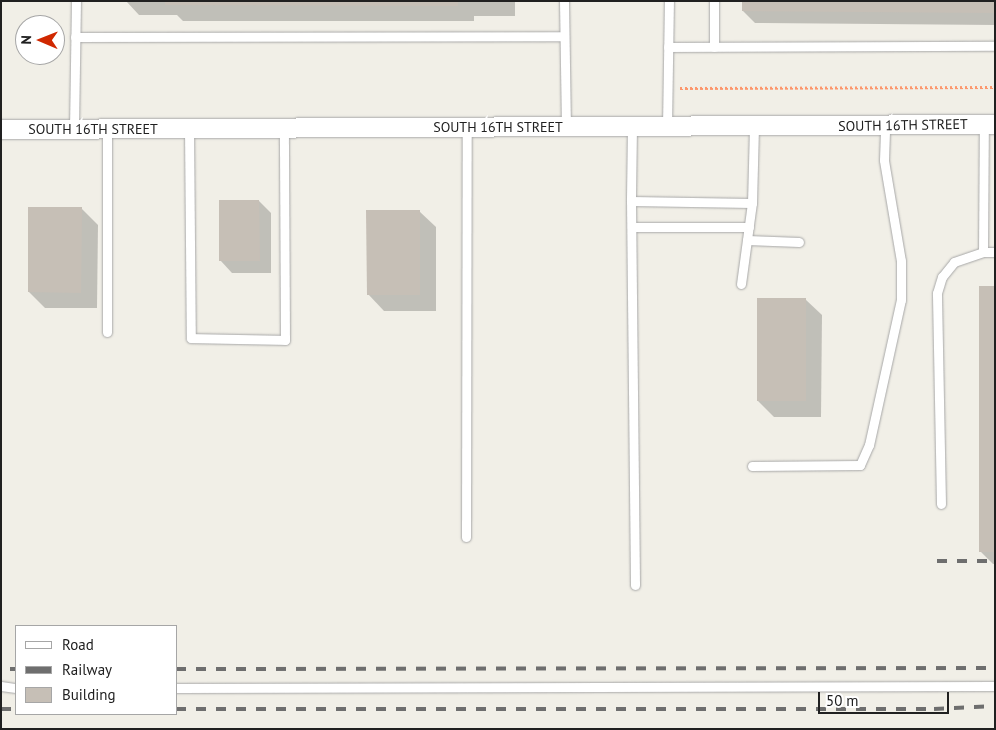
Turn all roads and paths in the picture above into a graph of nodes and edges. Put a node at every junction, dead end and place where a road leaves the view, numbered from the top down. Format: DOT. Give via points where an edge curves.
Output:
graph roads {
  1 [pos="76,1"];
  2 [pos="564,1"];
  3 [pos="669,1"];
  4 [pos="714,1"];
  5 [pos="564,36"];
  6 [pos="75,37"];
  7 [pos="995,46"];
  8 [pos="668,47"];
  9 [pos="714,47"];
  10 [pos="995,87"];
  11 [pos="668,89"];
  12 [pos="989,124"];
  13 [pos="632,126"];
  14 [pos="667,126"];
  15 [pos="754,126"];
  16 [pos="885,126"];
  17 [pos="467,127"];
  18 [pos="566,127"];
  19 [pos="74,128"];
  20 [pos="107,128"];
  21 [pos="189,128"];
  22 [pos="284,128"];
  23 [pos="1,129"];
  24 [pos="632,201"];
  25 [pos="752,203"];
  26 [pos="632,226"];
  27 [pos="749,227"];
  28 [pos="747,240"];
  29 [pos="799,242"];
  30 [pos="983,252"];
  31 [pos="995,252"];
  32 [pos="741,284"];
  33 [pos="107,332"];
  34 [pos="752,466"];
  35 [pos="941,504"];
  36 [pos="466,537"];
  37 [pos="635,585"];
  38 [pos="1,686"];
  39 [pos="995,686"];
  40 [pos="15,688"];
  41 [pos="178,688"];
  1 -- 6 [label="lane"];
  2 -- 5 [label="lane"];
  3 -- 8 [label="lane"];
  4 -- 9 [label="lane"];
  5 -- 6 [label="lane"];
  5 -- 18 [label="lane"];
  6 -- 19 [label="lane"];
  7 -- 9 [label="lane"];
  8 -- 9 [label="lane"];
  8 -- 11 [label="lane"];
  10 -- 11 [label="path"];
  11 -- 14 [label="lane"];
  12 -- 16 [label="street, SOUTH 16TH STREET"];
  12 -- 30 [label="lane"];
  13 -- 14 [label="street, SOUTH 16TH STREET"];
  13 -- 18 [label="street, SOUTH 16TH STREET"];
  13 -- 24 [label="lane"];
  14 -- 15 [label="street, SOUTH 16TH STREET"];
  15 -- 16 [label="street, SOUTH 16TH STREET"];
  15 -- 25 [label="lane"];
  16 -- 34 [label="lane" via="884,160 901,261 902,300 869,445 860,465"];
  17 -- 18 [label="street, SOUTH 16TH STREET"];
  17 -- 22 [label="street, SOUTH 16TH STREET"];
  17 -- 36 [label="lane"];
  19 -- 20 [label="street, SOUTH 16TH STREET"];
  19 -- 23 [label="street, SOUTH 16TH STREET"];
  20 -- 21 [label="street, SOUTH 16TH STREET"];
  20 -- 33 [label="lane"];
  21 -- 22 [label="street, SOUTH 16TH STREET"];
  21 -- 22 [label="lane" via="191,338 285,340"];
  24 -- 25 [label="lane"];
  24 -- 26 [label="lane"];
  25 -- 27 [label="lane"];
  26 -- 27 [label="lane"];
  26 -- 37 [label="lane"];
  27 -- 28 [label="lane"];
  28 -- 29 [label="lane"];
  28 -- 32 [label="lane"];
  30 -- 31 [label="lane"];
  30 -- 35 [label="lane" via="954,262 942,277 937,293"];
  38 -- 40 [label="lane"];
  39 -- 41 [label="lane"];
}
